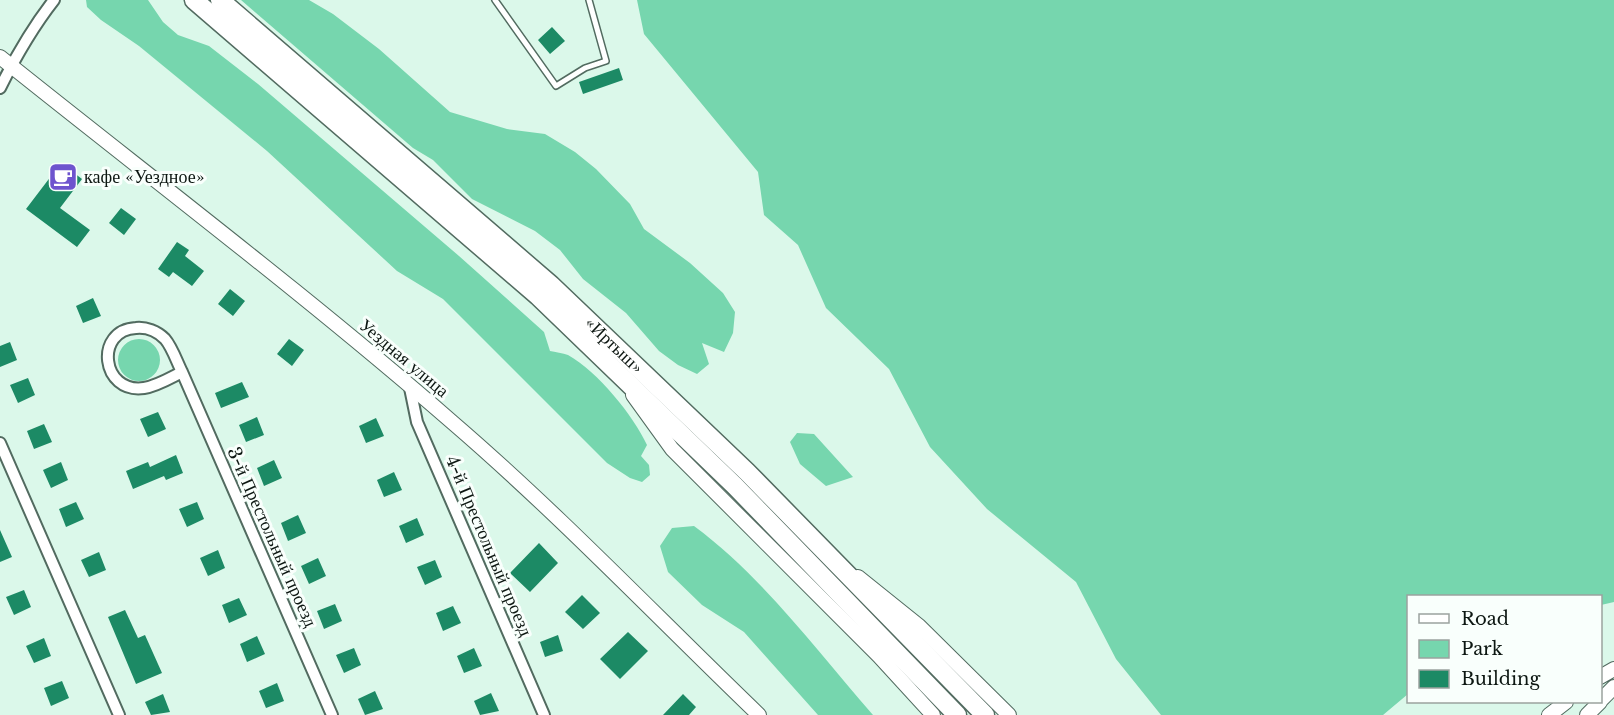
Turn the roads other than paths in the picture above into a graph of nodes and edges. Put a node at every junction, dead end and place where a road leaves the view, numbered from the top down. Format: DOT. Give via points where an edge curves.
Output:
graph roads {
  1 [pos="54,0"];
  2 [pos="194,0"];
  3 [pos="220,0"];
  4 [pos="495,0"];
  5 [pos="589,0"];
  6 [pos="5,61"];
  7 [pos="0,88"];
  8 [pos="612,367"];
  9 [pos="182,372"];
  10 [pos="410,388"];
  11 [pos="0,443"];
  12 [pos="837,561"];
  13 [pos="1614,687"];
  14 [pos="1602,699"];
  15 [pos="1565,703"];
  16 [pos="1598,703"];
  17 [pos="119,715"];
  18 [pos="332,715"];
  19 [pos="544,715"];
  20 [pos="759,715"];
  21 [pos="933,715"];
  22 [pos="957,715"];
  23 [pos="985,715"];
  24 [pos="1009,715"];
  25 [pos="1549,715"];
  26 [pos="1587,715"];
  1 -- 6 [label="street"];
  2 -- 8 [label="highway, «Иртыш»" via="478,242"];
  3 -- 12 [label="highway, «Иртыш»" via="551,285"];
  4 -- 5 [label="lane" via="556,86 585,68 606,61"];
  6 -- 7 [label="street"];
  6 -- 10 [label="street, Уездная улица" via="322,312"];
  8 -- 21 [label="street" via="672,449"];
  8 -- 22 [label="highway, «Иртыш»" via="735,486"];
  9 -- 9 [label="street, 3-й Престольный проезд" via="165,340 144,328 120,333 107,353 112,375 131,388 156,385"];
  9 -- 18 [label="street, 3-й Престольный проезд"];
  10 -- 19 [label="street, 4-й Престольный проезд" via="417,422"];
  10 -- 20 [label="street, Уездная улица" via="600,559"];
  11 -- 17 [label="street"];
  12 -- 23 [label="highway, «Иртыш»"];
  12 -- 24 [label="street" via="919,626"];
  13 -- 14 [label="street"];
  15 -- 25 [label="street"];
  16 -- 26 [label="street"];
}
